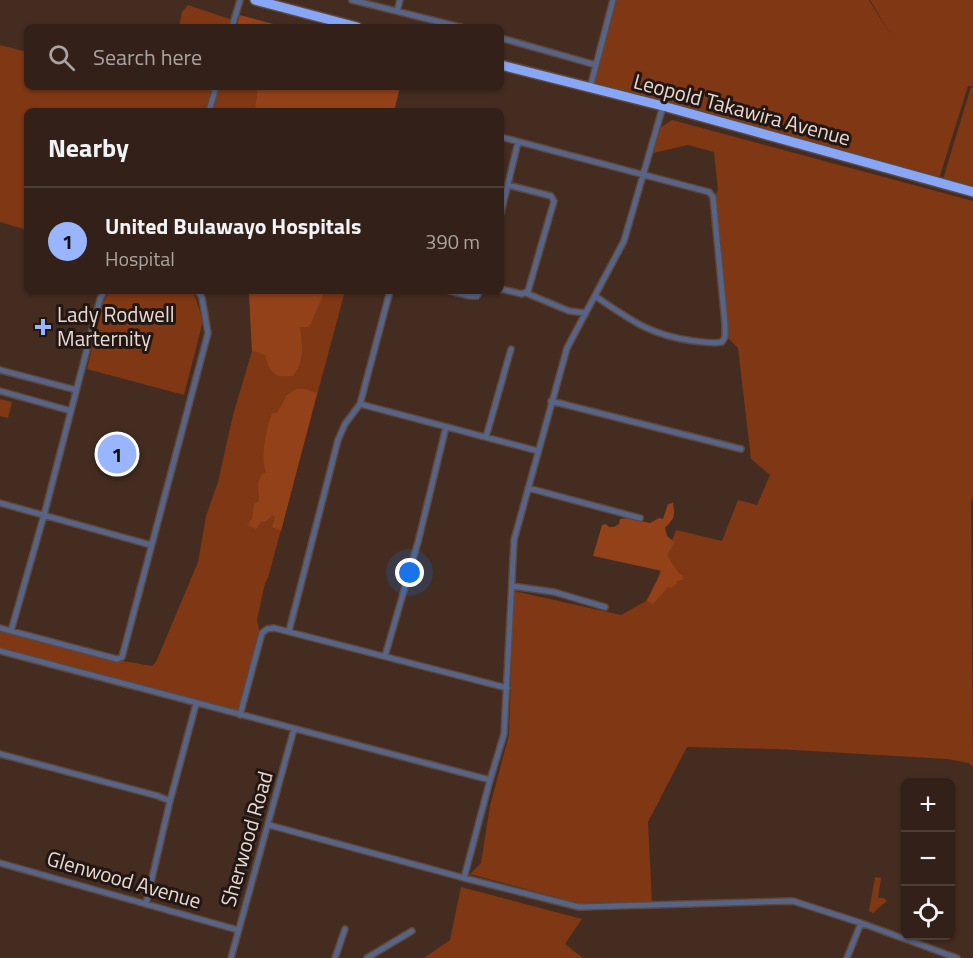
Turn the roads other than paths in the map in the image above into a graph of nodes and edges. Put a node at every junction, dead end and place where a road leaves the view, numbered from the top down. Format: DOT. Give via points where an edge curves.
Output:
graph roads {
  1 [pos="240,0"];
  2 [pos="259,0"];
  3 [pos="352,0"];
  4 [pos="400,0"];
  5 [pos="614,0"];
  6 [pos="397,11"];
  7 [pos="433,20"];
  8 [pos="233,24"];
  9 [pos="346,24"];
  10 [pos="432,24"];
  11 [pos="448,24"];
  12 [pos="504,39"];
  13 [pos="596,65"];
  14 [pos="504,66"];
  15 [pos="590,87"];
  16 [pos="215,90"];
  17 [pos="663,106"];
  18 [pos="210,108"];
  19 [pos="504,138"];
  20 [pos="518,142"];
  21 [pos="645,174"];
  22 [pos="508,185"];
  23 [pos="973,192"];
  24 [pos="504,201"];
  25 [pos="504,290"];
  26 [pos="526,293"];
  27 [pos="102,294"];
  28 [pos="200,294"];
  29 [pos="389,294"];
  30 [pos="460,294"];
  31 [pos="478,294"];
  32 [pos="595,296"];
  33 [pos="569,311"];
  34 [pos="586,313"];
  35 [pos="582,322"];
  36 [pos="511,349"];
  37 [pos="0,370"];
  38 [pos="76,390"];
  39 [pos="0,392"];
  40 [pos="551,401"];
  41 [pos="360,404"];
  42 [pos="71,411"];
  43 [pos="446,427"];
  44 [pos="486,437"];
  45 [pos="741,449"];
  46 [pos="538,451"];
  47 [pos="528,488"];
  48 [pos="0,503"];
  49 [pos="44,515"];
  50 [pos="640,518"];
  51 [pos="151,545"];
  52 [pos="512,586"];
  53 [pos="605,607"];
  54 [pos="0,628"];
  55 [pos="10,631"];
  56 [pos="289,631"];
  57 [pos="0,651"];
  58 [pos="385,656"];
  59 [pos="507,688"];
  60 [pos="196,704"];
  61 [pos="240,715"];
  62 [pos="294,729"];
  63 [pos="0,754"];
  64 [pos="490,780"];
  65 [pos="170,801"];
  66 [pos="269,825"];
  67 [pos="0,863"];
  68 [pos="464,878"];
  69 [pos="146,903"];
  70 [pos="861,923"];
  71 [pos="345,929"];
  72 [pos="238,930"];
  73 [pos="412,931"];
  74 [pos="231,958"];
  75 [pos="335,958"];
  76 [pos="367,958"];
  77 [pos="847,958"];
  78 [pos="957,958"];
  1 -- 8 [label="street"];
  2 -- 9 [label="highway"];
  3 -- 6 [label="street"];
  4 -- 6 [label="street"];
  5 -- 13 [label="street"];
  6 -- 7 [label="street"];
  7 -- 10 [label="street"];
  7 -- 11 [label="street"];
  12 -- 13 [label="street"];
  13 -- 15 [label="street"];
  14 -- 15 [label="highway, Leopold Takawira Avenue"];
  15 -- 17 [label="highway, Leopold Takawira Avenue"];
  16 -- 18 [label="street"];
  17 -- 21 [label="street"];
  17 -- 23 [label="highway, Leopold Takawira Avenue"];
  19 -- 20 [label="street"];
  20 -- 21 [label="street"];
  20 -- 22 [label="street"];
  21 -- 32 [label="street" via="624,241"];
  21 -- 32 [label="street" via="709,192 713,197 724,340 708,343 662,335 643,328"];
  22 -- 24 [label="street"];
  22 -- 26 [label="street" via="551,196 554,201"];
  25 -- 26 [label="street"];
  26 -- 33 [label="street"];
  27 -- 38 [label="street"];
  28 -- 51 [label="street" via="208,333"];
  29 -- 41 [label="street"];
  30 -- 31 [label="street"];
  32 -- 34 [label="street"];
  33 -- 34 [label="street"];
  33 -- 35 [label="street"];
  34 -- 35 [label="street"];
  35 -- 40 [label="street" via="567,348"];
  36 -- 44 [label="street"];
  37 -- 38 [label="street"];
  38 -- 42 [label="street"];
  39 -- 42 [label="street"];
  40 -- 45 [label="street"];
  40 -- 46 [label="street"];
  41 -- 43 [label="street"];
  41 -- 56 [label="street" via="338,440"];
  42 -- 49 [label="street"];
  43 -- 44 [label="street"];
  43 -- 58 [label="street"];
  44 -- 46 [label="street"];
  46 -- 47 [label="street"];
  47 -- 50 [label="street"];
  47 -- 52 [label="street" via="513,544"];
  48 -- 49 [label="street"];
  49 -- 51 [label="street"];
  49 -- 55 [label="street"];
  51 -- 55 [label="street" via="120,659"];
  52 -- 53 [label="street" via="554,592"];
  52 -- 59 [label="street"];
  54 -- 55 [label="street"];
  56 -- 58 [label="street"];
  56 -- 61 [label="street" via="274,628 262,633"];
  57 -- 60 [label="street"];
  58 -- 59 [label="street"];
  59 -- 64 [label="street" via="504,734"];
  60 -- 61 [label="street"];
  60 -- 65 [label="street"];
  61 -- 62 [label="street"];
  62 -- 64 [label="street"];
  62 -- 66 [label="street, Sherwood Road"];
  63 -- 65 [label="street"];
  64 -- 68 [label="street"];
  65 -- 69 [label="street"];
  66 -- 68 [label="street"];
  66 -- 72 [label="street, Sherwood Road"];
  67 -- 69 [label="street, Glenwood Avenue"];
  68 -- 70 [label="street" via="579,907 783,900 804,903"];
  69 -- 72 [label="street, Glenwood Avenue"];
  70 -- 77 [label="street"];
  70 -- 78 [label="street"];
  71 -- 75 [label="street"];
  72 -- 74 [label="street, Sherwood Road"];
  73 -- 76 [label="street"];
}
